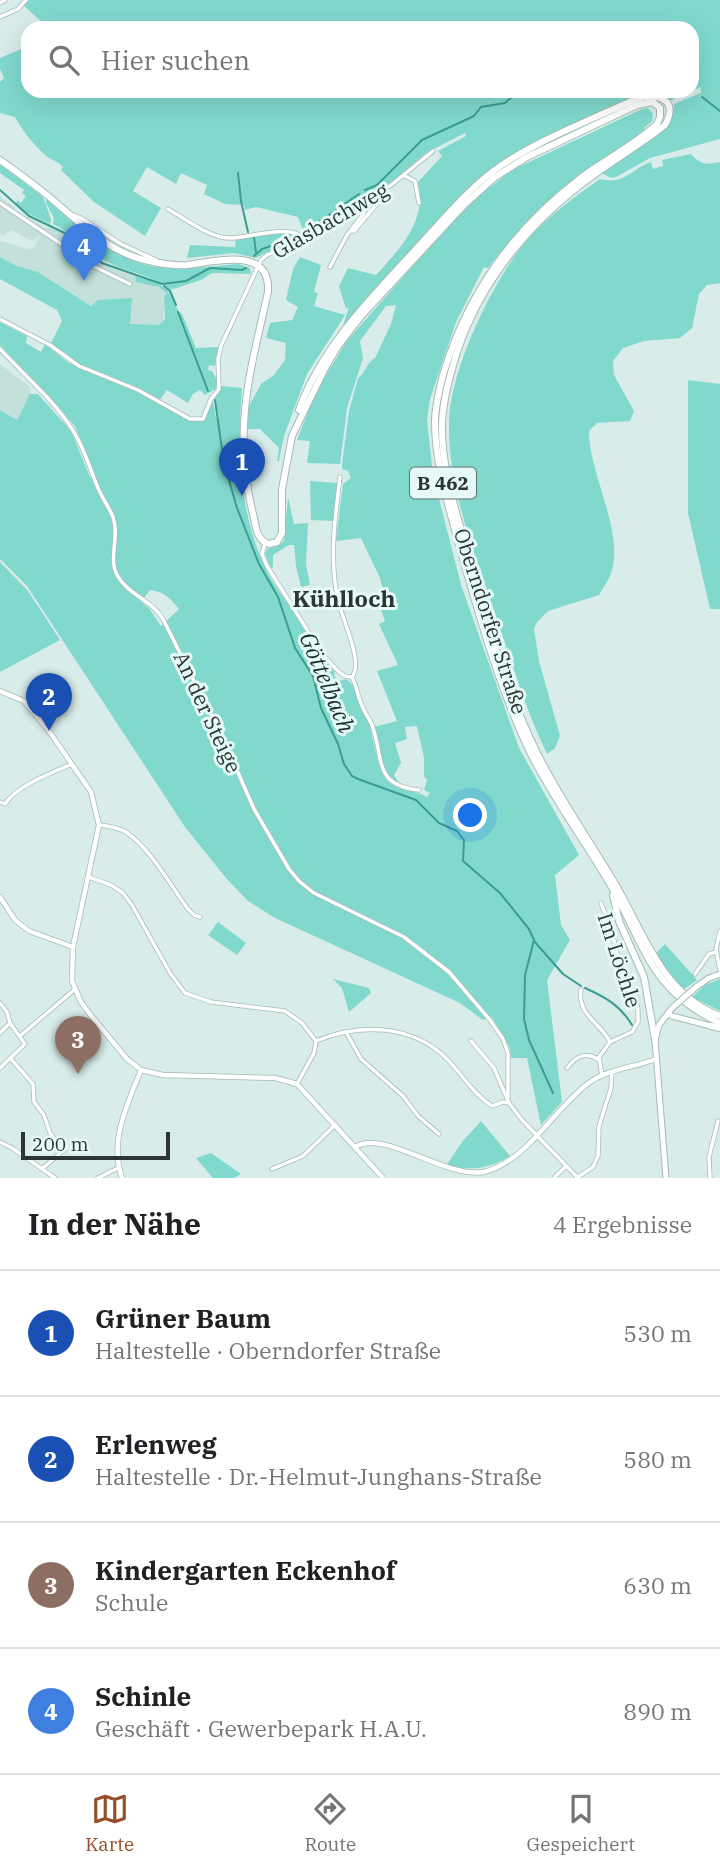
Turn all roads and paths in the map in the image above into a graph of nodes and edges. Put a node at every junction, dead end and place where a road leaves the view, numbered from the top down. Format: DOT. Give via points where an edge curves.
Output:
graph roads {
  1 [pos="5,0"];
  2 [pos="26,0"];
  3 [pos="0,3"];
  4 [pos="0,17"];
  5 [pos="433,151"];
  6 [pos="0,160"];
  7 [pos="405,176"];
  8 [pos="364,198"];
  9 [pos="382,198"];
  10 [pos="0,202"];
  11 [pos="419,203"];
  12 [pos="168,209"];
  13 [pos="350,231"];
  14 [pos="303,238"];
  15 [pos="258,266"];
  16 [pos="330,267"];
  17 [pos="130,284"];
  18 [pos="0,319"];
  19 [pos="0,349"];
  20 [pos="340,477"];
  21 [pos="265,543"];
  22 [pos="352,677"];
  23 [pos="0,691"];
  24 [pos="72,764"];
  25 [pos="419,790"];
  26 [pos="2,803"];
  27 [pos="99,825"];
  28 [pos="89,877"];
  29 [pos="613,885"];
  30 [pos="0,897"];
  31 [pos="601,903"];
  32 [pos="200,917"];
  33 [pos="720,931"];
  34 [pos="73,947"];
  35 [pos="716,952"];
  36 [pos="720,972"];
  37 [pos="695,974"];
  38 [pos="74,990"];
  39 [pos="582,990"];
  40 [pos="0,1003"];
  41 [pos="670,1010"];
  42 [pos="720,1016"];
  43 [pos="10,1023"];
  44 [pos="711,1026"];
  45 [pos="720,1026"];
  46 [pos="346,1032"];
  47 [pos="0,1033"];
  48 [pos="20,1036"];
  49 [pos="655,1040"];
  50 [pos="316,1041"];
  51 [pos="471,1041"];
  52 [pos="610,1042"];
  53 [pos="11,1059"];
  54 [pos="656,1059"];
  55 [pos="599,1060"];
  56 [pos="0,1068"];
  57 [pos="567,1068"];
  58 [pos="141,1070"];
  59 [pos="612,1072"];
  60 [pos="602,1076"];
  61 [pos="297,1084"];
  62 [pos="509,1101"];
  63 [pos="718,1121"];
  64 [pos="335,1125"];
  65 [pos="439,1134"];
  66 [pos="537,1135"];
  67 [pos="0,1142"];
  68 [pos="355,1147"];
  69 [pos="565,1167"];
  70 [pos="43,1168"];
  71 [pos="118,1168"];
  72 [pos="272,1169"];
  73 [pos="55,1178"];
  74 [pos="99,1178"];
  75 [pos="122,1178"];
  76 [pos="383,1178"];
  77 [pos="554,1178"];
  78 [pos="578,1178"];
  79 [pos="666,1178"];
  80 [pos="710,1178"];
  1 -- 3 [label="street"];
  2 -- 4 [label="street"];
  5 -- 7 [label="street, Glasbachweg"];
  6 -- 15 [label="main road" via="131,257 185,265 237,259"];
  7 -- 8 [label="street, Glasbachweg"];
  7 -- 11 [label="street, Glasbachweg" via="415,181"];
  8 -- 13 [label="street" via="364,213"];
  8 -- 14 [label="street, Glasbachweg"];
  9 -- 13 [label="street"];
  10 -- 17 [label="street" via="97,268"];
  12 -- 14 [label="street" via="225,238 259,232 296,233"];
  13 -- 16 [label="street"];
  14 -- 15 [label="street, Glasbachweg" via="267,255"];
  15 -- 18 [label="street" via="221,346 219,389 205,416 198,420 79,366"];
  15 -- 21 [label="main road" via="266,276 268,292 248,378 243,444 249,496 258,534"];
  19 -- 62 [label="street, An der Steige" via="78,438 117,531 117,574 129,590 160,613 254,809 299,881 383,926 449,972 503,1039 508,1053"];
  20 -- 22 [label="street" via="332,546 338,601 357,665"];
  21 -- 22 [label="street" via="262,554 267,566 323,655 339,672"];
  21 -- 29 [label="main road, Oberndorfer Straße / B 462" via="275,543 281,536 287,452 325,368 346,336 405,269 484,186 527,157 626,110 649,102 658,106 657,124 551,202 495,264 460,325 435,413 437,450 450,511 512,708 540,770"];
  22 -- 25 [label="street" via="372,724 384,772 397,786"];
  23 -- 24 [label="street" via="24,701"];
  24 -- 26 [label="street"];
  24 -- 27 [label="street" via="91,792"];
  27 -- 28 [label="street"];
  27 -- 32 [label="street" via="125,831 136,841 188,909"];
  28 -- 34 [label="street"];
  28 -- 50 [label="street" via="123,893 185,993 211,1002 285,1011"];
  29 -- 42 [label="main road, B 462" via="666,976 692,1001"];
  29 -- 45 [label="main road, B 462" via="656,974 685,1003"];
  29 -- 49 [label="main road" via="619,921 644,977"];
  30 -- 34 [label="street" via="15,920 29,930"];
  31 -- 52 [label="street, Im Löchle" via="638,1011 632,1032"];
  33 -- 35 [label="street"];
  34 -- 38 [label="street"];
  35 -- 36 [label="street"];
  35 -- 37 [label="street" via="709,954"];
  36 -- 41 [label="main road, bridge"];
  38 -- 48 [label="street"];
  38 -- 58 [label="street" via="106,1035"];
  39 -- 52 [label="street, Im Löchle" via="582,1009"];
  40 -- 43 [label="street"];
  41 -- 44 [label="main road"];
  41 -- 49 [label="main road"];
  43 -- 47 [label="street"];
  43 -- 48 [label="street"];
  44 -- 45 [label="main road"];
  46 -- 50 [label="street"];
  46 -- 62 [label="street" via="372,1028 413,1037 443,1056 482,1100 492,1106"];
  46 -- 65 [label="street" via="361,1059"];
  48 -- 53 [label="street" via="25,1044"];
  49 -- 54 [label="main road"];
  50 -- 61 [label="street"];
  51 -- 62 [label="street" via="494,1069"];
  52 -- 55 [label="street, Im Löchle"];
  53 -- 56 [label="street"];
  53 -- 70 [label="street" via="33,1084 34,1102 64,1150"];
  54 -- 59 [label="street"];
  54 -- 79 [label="main road"];
  55 -- 57 [label="street" via="582,1055"];
  55 -- 60 [label="street"];
  58 -- 61 [label="street" via="163,1075 275,1078"];
  58 -- 71 [label="street" via="117,1138"];
  59 -- 60 [label="street"];
  59 -- 78 [label="street" via="599,1126 598,1156 593,1167"];
  60 -- 66 [label="street" via="581,1090"];
  61 -- 64 [label="street"];
  62 -- 66 [label="street"];
  63 -- 80 [label="street" via="709,1157"];
  64 -- 68 [label="street"];
  64 -- 72 [label="street" via="303,1157"];
  66 -- 68 [label="street" via="499,1167 466,1174 372,1143"];
  66 -- 69 [label="street"];
  67 -- 70 [label="street"];
  68 -- 76 [label="street"];
  69 -- 77 [label="street"];
  69 -- 78 [label="street"];
  70 -- 73 [label="street"];
  71 -- 74 [label="street"];
  71 -- 75 [label="street"];
}
